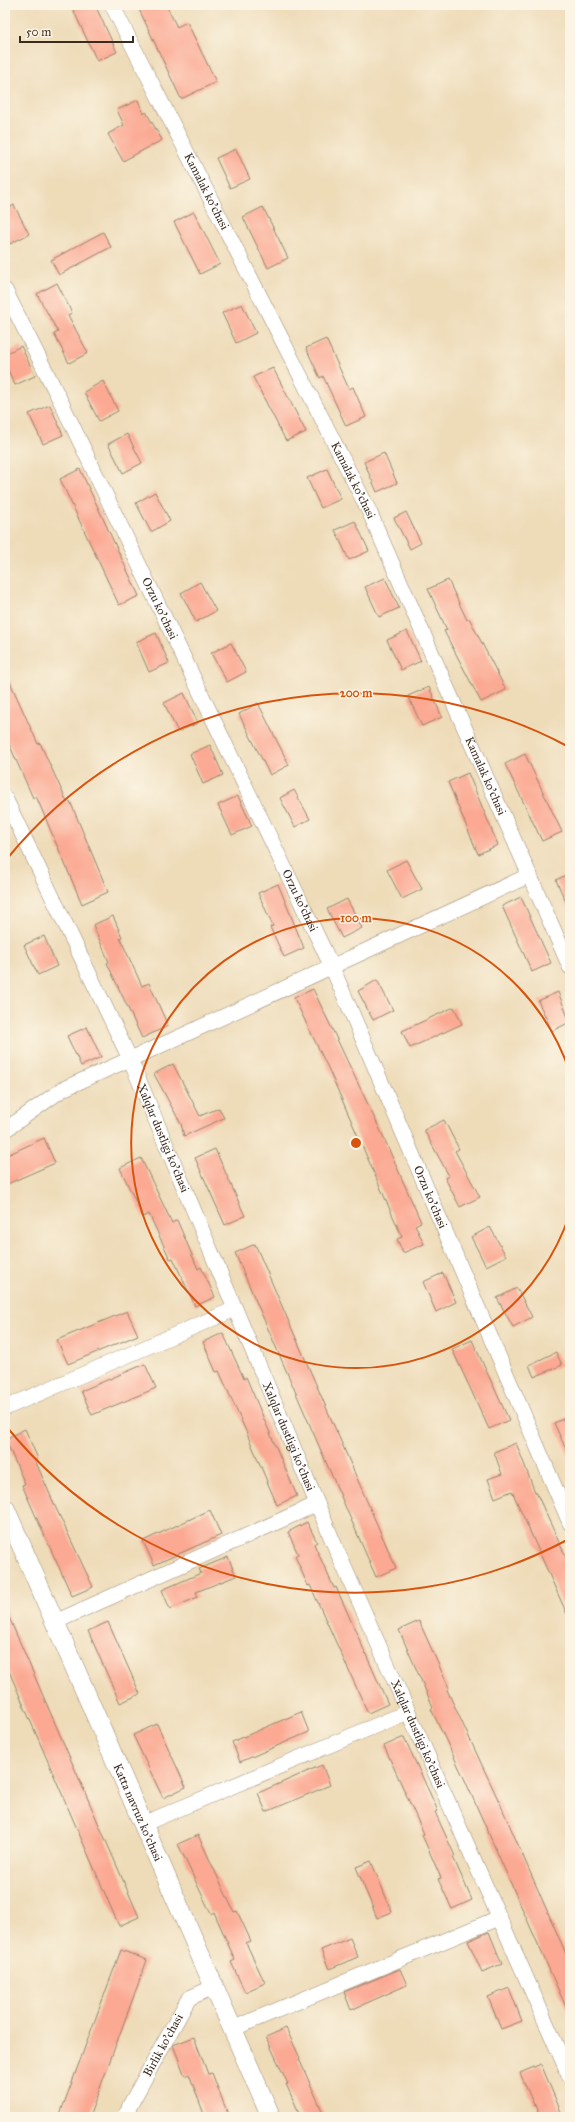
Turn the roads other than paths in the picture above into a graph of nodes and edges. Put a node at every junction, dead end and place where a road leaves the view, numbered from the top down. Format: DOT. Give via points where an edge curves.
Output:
graph roads {
  1 [pos="112,5"];
  2 [pos="5,290"];
  3 [pos="5,798"];
  4 [pos="530,875"];
  5 [pos="332,967"];
  6 [pos="570,967"];
  7 [pos="130,1059"];
  8 [pos="5,1130"];
  9 [pos="235,1309"];
  10 [pos="5,1408"];
  11 [pos="317,1504"];
  12 [pos="5,1508"];
  13 [pos="570,1523"];
  14 [pos="55,1622"];
  15 [pos="408,1712"];
  16 [pos="143,1824"];
  17 [pos="499,1918"];
  18 [pos="214,1987"];
  19 [pos="232,2029"];
  20 [pos="570,2076"];
  21 [pos="126,2117"];
  22 [pos="271,2117"];
  1 -- 4 [label="street, Kamalak ko'chasi" via="369,511"];
  2 -- 5 [label="street, Orzu ko'chasi"];
  3 -- 7 [label="street, Xalqlar dustligi ko'chasi"];
  4 -- 5 [label="street"];
  4 -- 6 [label="street, Kamalak ko'chasi"];
  5 -- 7 [label="street"];
  5 -- 13 [label="street, Orzu ko'chasi"];
  7 -- 8 [label="street" via="63,1088"];
  7 -- 9 [label="street, Xalqlar dustligi ko'chasi"];
  9 -- 10 [label="street"];
  9 -- 11 [label="street, Xalqlar dustligi ko'chasi"];
  11 -- 14 [label="street"];
  11 -- 15 [label="street, Xalqlar dustligi ko'chasi"];
  12 -- 14 [label="street, Katta navruz ko'chasi"];
  14 -- 16 [label="street, Katta navruz ko'chasi"];
  15 -- 16 [label="street"];
  15 -- 17 [label="street, Xalqlar dustligi ko'chasi"];
  16 -- 18 [label="street, Katta navruz ko'chasi"];
  17 -- 19 [label="street"];
  17 -- 20 [label="street, Xalqlar dustligi ko'chasi"];
  18 -- 19 [label="street, Katta navruz ko'chasi"];
  18 -- 21 [label="street, Birlik ko'chasi" via="189,1998 130,2104"];
  19 -- 22 [label="street, Katta navruz ko'chasi"];
}
